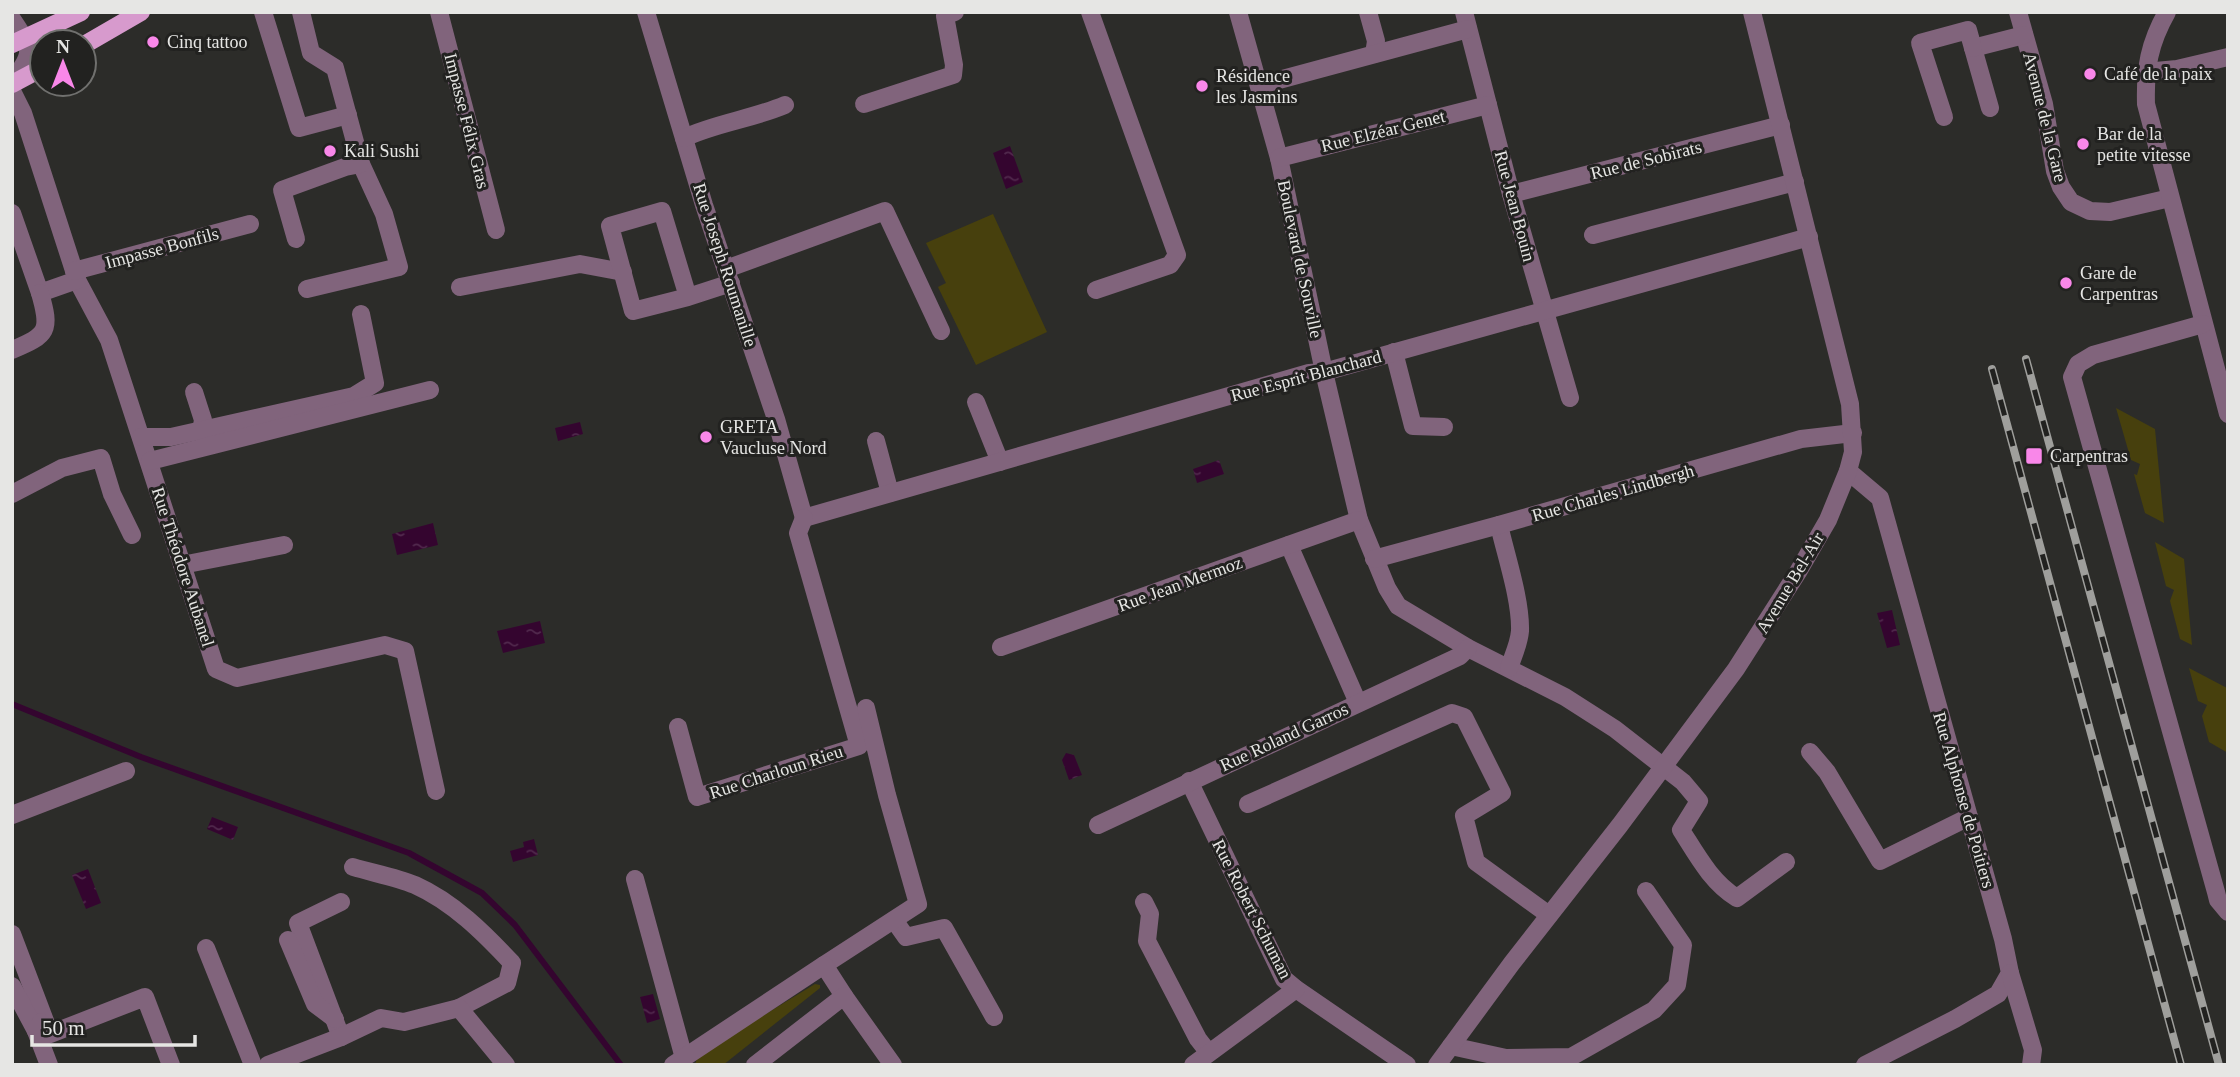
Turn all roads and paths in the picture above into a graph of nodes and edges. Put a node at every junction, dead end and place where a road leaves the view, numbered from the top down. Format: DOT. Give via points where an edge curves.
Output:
graph roads {
  1 [pos="80,12"];
  2 [pos="141,12"];
  3 [pos="263,12"];
  4 [pos="301,12"];
  5 [pos="439,12"];
  6 [pos="646,12"];
  7 [pos="955,12"];
  8 [pos="1090,12"];
  9 [pos="1238,12"];
  10 [pos="1368,12"];
  11 [pos="1752,12"];
  12 [pos="2018,12"];
  13 [pos="2167,12"];
  14 [pos="12,19"];
  15 [pos="1466,21"];
  16 [pos="2025,35"];
  17 [pos="98,37"];
  18 [pos="19,41"];
  19 [pos="1973,48"];
  20 [pos="1374,54"];
  21 [pos="2227,61"];
  22 [pos="2145,72"];
  23 [pos="28,75"];
  24 [pos="12,82"];
  25 [pos="1260,85"];
  26 [pos="12,91"];
  27 [pos="864,104"];
  28 [pos="785,105"];
  29 [pos="1488,105"];
  30 [pos="1990,108"];
  31 [pos="348,115"];
  32 [pos="1944,117"];
  33 [pos="1781,125"];
  34 [pos="684,138"];
  35 [pos="1279,158"];
  36 [pos="361,164"];
  37 [pos="1795,182"];
  38 [pos="1511,194"];
  39 [pos="2170,198"];
  40 [pos="12,213"];
  41 [pos="250,224"];
  42 [pos="496,230"];
  43 [pos="1593,235"];
  44 [pos="1809,237"];
  45 [pos="296,239"];
  46 [pos="623,272"];
  47 [pos="76,275"];
  48 [pos="728,276"];
  49 [pos="460,286"];
  50 [pos="307,289"];
  51 [pos="1096,290"];
  52 [pos="40,293"];
  53 [pos="688,298"];
  54 [pos="1544,309"];
  55 [pos="361,314"];
  56 [pos="2203,324"];
  57 [pos="941,331"];
  58 [pos="12,350"];
  59 [pos="1394,352"];
  60 [pos="2221,364"];
  61 [pos="1324,372"];
  62 [pos="430,390"];
  63 [pos="194,392"];
  64 [pos="1570,398"];
  65 [pos="976,402"];
  66 [pos="2228,414"];
  67 [pos="1444,427"];
  68 [pos="201,430"];
  69 [pos="1853,433"];
  70 [pos="141,437"];
  71 [pos="876,441"];
  72 [pos="150,461"];
  73 [pos="1000,462"];
  74 [pos="1848,471"];
  75 [pos="890,493"];
  76 [pos="12,494"];
  77 [pos="804,518"];
  78 [pos="1359,520"];
  79 [pos="1499,525"];
  80 [pos="132,535"];
  81 [pos="284,545"];
  82 [pos="1289,545"];
  83 [pos="1374,559"];
  84 [pos="182,565"];
  85 [pos="1001,647"];
  86 [pos="1468,648"];
  87 [pos="1509,668"];
  88 [pos="1358,703"];
  89 [pos="866,708"];
  90 [pos="678,727"];
  91 [pos="1810,752"];
  92 [pos="1664,767"];
  93 [pos="126,771"];
  94 [pos="1189,781"];
  95 [pos="436,791"];
  96 [pos="1248,804"];
  97 [pos="12,815"];
  98 [pos="1969,817"];
  99 [pos="1098,825"];
  100 [pos="1786,862"];
  101 [pos="353,867"];
  102 [pos="635,879"];
  103 [pos="1646,891"];
  104 [pos="341,902"];
  105 [pos="1144,902"];
  106 [pos="2228,912"];
  107 [pos="1549,915"];
  108 [pos="894,920"];
  109 [pos="12,934"];
  110 [pos="288,940"];
  111 [pos="206,948"];
  112 [pos="824,965"];
  113 [pos="2010,973"];
  114 [pos="12,986"];
  115 [pos="1296,989"];
  116 [pos="844,996"];
  117 [pos="459,1008"];
  118 [pos="994,1017"];
  119 [pos="335,1019"];
  120 [pos="39,1025"];
  121 [pos="341,1037"];
  122 [pos="1451,1046"];
  123 [pos="1209,1053"];
  124 [pos="678,1061"];
  125 [pos="1439,1064"];
  126 [pos="1867,1064"];
  127 [pos="49,1065"];
  128 [pos="171,1065"];
  129 [pos="253,1065"];
  130 [pos="268,1065"];
  131 [pos="506,1065"];
  132 [pos="755,1065"];
  133 [pos="893,1065"];
  134 [pos="1193,1065"];
  135 [pos="1407,1065"];
  136 [pos="2031,1065"];
  1 -- 18 [label="main road"];
  2 -- 17 [label="main road"];
  3 -- 31 [label="street" via="299,128"];
  4 -- 31 [label="street" via="311,53 335,68"];
  5 -- 42 [label="street, Impasse Félix Gras"];
  6 -- 34 [label="street, Rue Joseph Roumanille"];
  7 -- 27 [label="street" via="945,16 953,75"];
  8 -- 51 [label="street" via="1177,255 1170,265"];
  9 -- 25 [label="street, Boulevard de Souville"];
  10 -- 20 [label="street" via="1376,41"];
  11 -- 33 [label="street, Avenue Bel-Air"];
  12 -- 16 [label="street, Avenue de la Gare"];
  13 -- 22 [label="street"];
  14 -- 18 [label="street"];
  15 -- 20 [label="street"];
  15 -- 29 [label="street, Rue Jean Bouin"];
  16 -- 19 [label="street"];
  16 -- 39 [label="street, Avenue de la Gare" via="2044,104 2055,171 2071,202 2090,211 2110,212"];
  18 -- 24 [label="street" via="28,44 28,55"];
  19 -- 30 [label="street"];
  19 -- 32 [label="street" via="1968,30 1920,43"];
  20 -- 25 [label="street"];
  21 -- 22 [label="street"];
  22 -- 39 [label="street" via="2146,104"];
  23 -- 24 [label="main road"];
  25 -- 35 [label="street, Boulevard de Souville"];
  26 -- 47 [label="street, Rue Théodore Aubanel"];
  28 -- 34 [label="street"];
  29 -- 35 [label="street, Rue Elzéar Genet"];
  29 -- 38 [label="street, Rue Jean Bouin"];
  31 -- 36 [label="street"];
  33 -- 37 [label="street, Avenue Bel-Air"];
  33 -- 38 [label="street, Rue de Sobirats"];
  34 -- 48 [label="street, Rue Joseph Roumanille"];
  35 -- 61 [label="street, Boulevard de Souville"];
  36 -- 45 [label="street" via="282,190"];
  36 -- 50 [label="street" via="384,214 399,267"];
  37 -- 43 [label="street"];
  37 -- 44 [label="street, Avenue Bel-Air"];
  38 -- 54 [label="street, Rue Jean Bouin"];
  39 -- 56 [label="street"];
  40 -- 52 [label="street"];
  41 -- 47 [label="street, Impasse Bonfils"];
  44 -- 54 [label="street, Rue Esprit Blanchard"];
  44 -- 69 [label="street, Avenue Bel-Air"];
  46 -- 49 [label="street" via="580,264"];
  46 -- 53 [label="street" via="633,311"];
  46 -- 53 [label="street" via="610,226 662,211"];
  47 -- 52 [label="street, Impasse Bonfils"];
  47 -- 70 [label="street, Rue Théodore Aubanel" via="109,340"];
  48 -- 53 [label="street"];
  48 -- 57 [label="street" via="885,211"];
  48 -- 77 [label="street, Rue Joseph Roumanille"];
  52 -- 58 [label="street" via="45,328 38,339"];
  54 -- 59 [label="street, Rue Esprit Blanchard"];
  54 -- 64 [label="street, Rue Jean Bouin"];
  55 -- 68 [label="street" via="375,383 354,396"];
  56 -- 60 [label="street"];
  56 -- 106 [label="street" via="2093,355 2078,364 2072,377 2218,901"];
  59 -- 61 [label="street, Rue Esprit Blanchard"];
  59 -- 67 [label="street" via="1413,425"];
  60 -- 66 [label="street"];
  61 -- 73 [label="street, Rue Esprit Blanchard"];
  61 -- 78 [label="street, Boulevard de Souville"];
  62 -- 72 [label="street"];
  63 -- 68 [label="street" via="203,420"];
  65 -- 73 [label="street"];
  68 -- 70 [label="street" via="171,438"];
  69 -- 74 [label="street, Avenue Bel-Air"];
  69 -- 79 [label="street, Rue Charles Lindbergh" via="1801,439"];
  70 -- 72 [label="street, Rue Théodore Aubanel"];
  71 -- 75 [label="street"];
  72 -- 84 [label="street, Rue Théodore Aubanel"];
  73 -- 75 [label="street, Rue Esprit Blanchard"];
  74 -- 92 [label="street, Avenue Bel-Air" via="1828,520 1798,572 1736,669"];
  74 -- 98 [label="street, Rue Alphonse de Poitiers" via="1880,498"];
  75 -- 77 [label="street, Rue Esprit Blanchard"];
  76 -- 80 [label="street" via="62,468 101,458"];
  77 -- 90 [label="street, Rue Charloun Rieu" via="798,533 859,746 697,797"];
  78 -- 82 [label="street, Rue Jean Mermoz"];
  78 -- 83 [label="street, Boulevard de Souville"];
  79 -- 83 [label="street, Rue Charles Lindbergh"];
  79 -- 87 [label="street" via="1519,614 1519,639"];
  81 -- 84 [label="street"];
  82 -- 85 [label="street, Rue Jean Mermoz"];
  82 -- 88 [label="street"];
  83 -- 86 [label="street, Boulevard de Souville" via="1398,606"];
  84 -- 95 [label="street, Rue Théodore Aubanel" via="216,669 237,678 385,645 405,651"];
  86 -- 87 [label="street, Boulevard de Souville"];
  86 -- 88 [label="street, Rue Roland Garros" via="1460,656"];
  87 -- 92 [label="street, Boulevard de Souville" via="1615,729"];
  88 -- 94 [label="street, Rue Roland Garros"];
  89 -- 108 [label="street" via="918,904"];
  91 -- 98 [label="street" via="1880,861"];
  92 -- 100 [label="street, Boulevard de Souville" via="1699,802 1681,830 1724,890 1737,898"];
  92 -- 107 [label="street, Avenue Bel-Air"];
  93 -- 97 [label="street"];
  94 -- 99 [label="street, Rue Roland Garros"];
  94 -- 115 [label="street, Rue Robert Schuman" via="1284,978"];
  96 -- 107 [label="street" via="1452,713 1464,717 1502,793 1464,816 1476,862"];
  98 -- 113 [label="street, Rue Alphonse de Poitiers"];
  101 -- 117 [label="street" via="415,885 449,904 512,962 506,983"];
  102 -- 124 [label="street"];
  103 -- 122 [label="street" via="1683,946 1677,985 1654,1010 1572,1057 1506,1058"];
  104 -- 119 [label="street" via="299,923"];
  105 -- 123 [label="street" via="1150,914 1147,941"];
  107 -- 122 [label="street, Avenue Bel-Air"];
  108 -- 112 [label="street"];
  108 -- 118 [label="street" via="906,937 944,928"];
  109 -- 120 [label="street"];
  110 -- 119 [label="street" via="315,1004"];
  111 -- 129 [label="street"];
  112 -- 116 [label="street"];
  112 -- 124 [label="street"];
  113 -- 126 [label="street" via="1997,994"];
  113 -- 136 [label="street, Rue Alphonse de Poitiers" via="2033,1050"];
  114 -- 120 [label="street"];
  115 -- 123 [label="street"];
  115 -- 135 [label="street, Rue Robert Schuman"];
  116 -- 132 [label="street"];
  116 -- 133 [label="street"];
  117 -- 121 [label="street" via="404,1022 381,1018"];
  117 -- 131 [label="street"];
  119 -- 121 [label="street"];
  120 -- 127 [label="street"];
  120 -- 128 [label="street" via="50,1034 145,997"];
  121 -- 130 [label="street"];
  122 -- 125 [label="street, Avenue Bel-Air"];
  123 -- 134 [label="street"];
}
